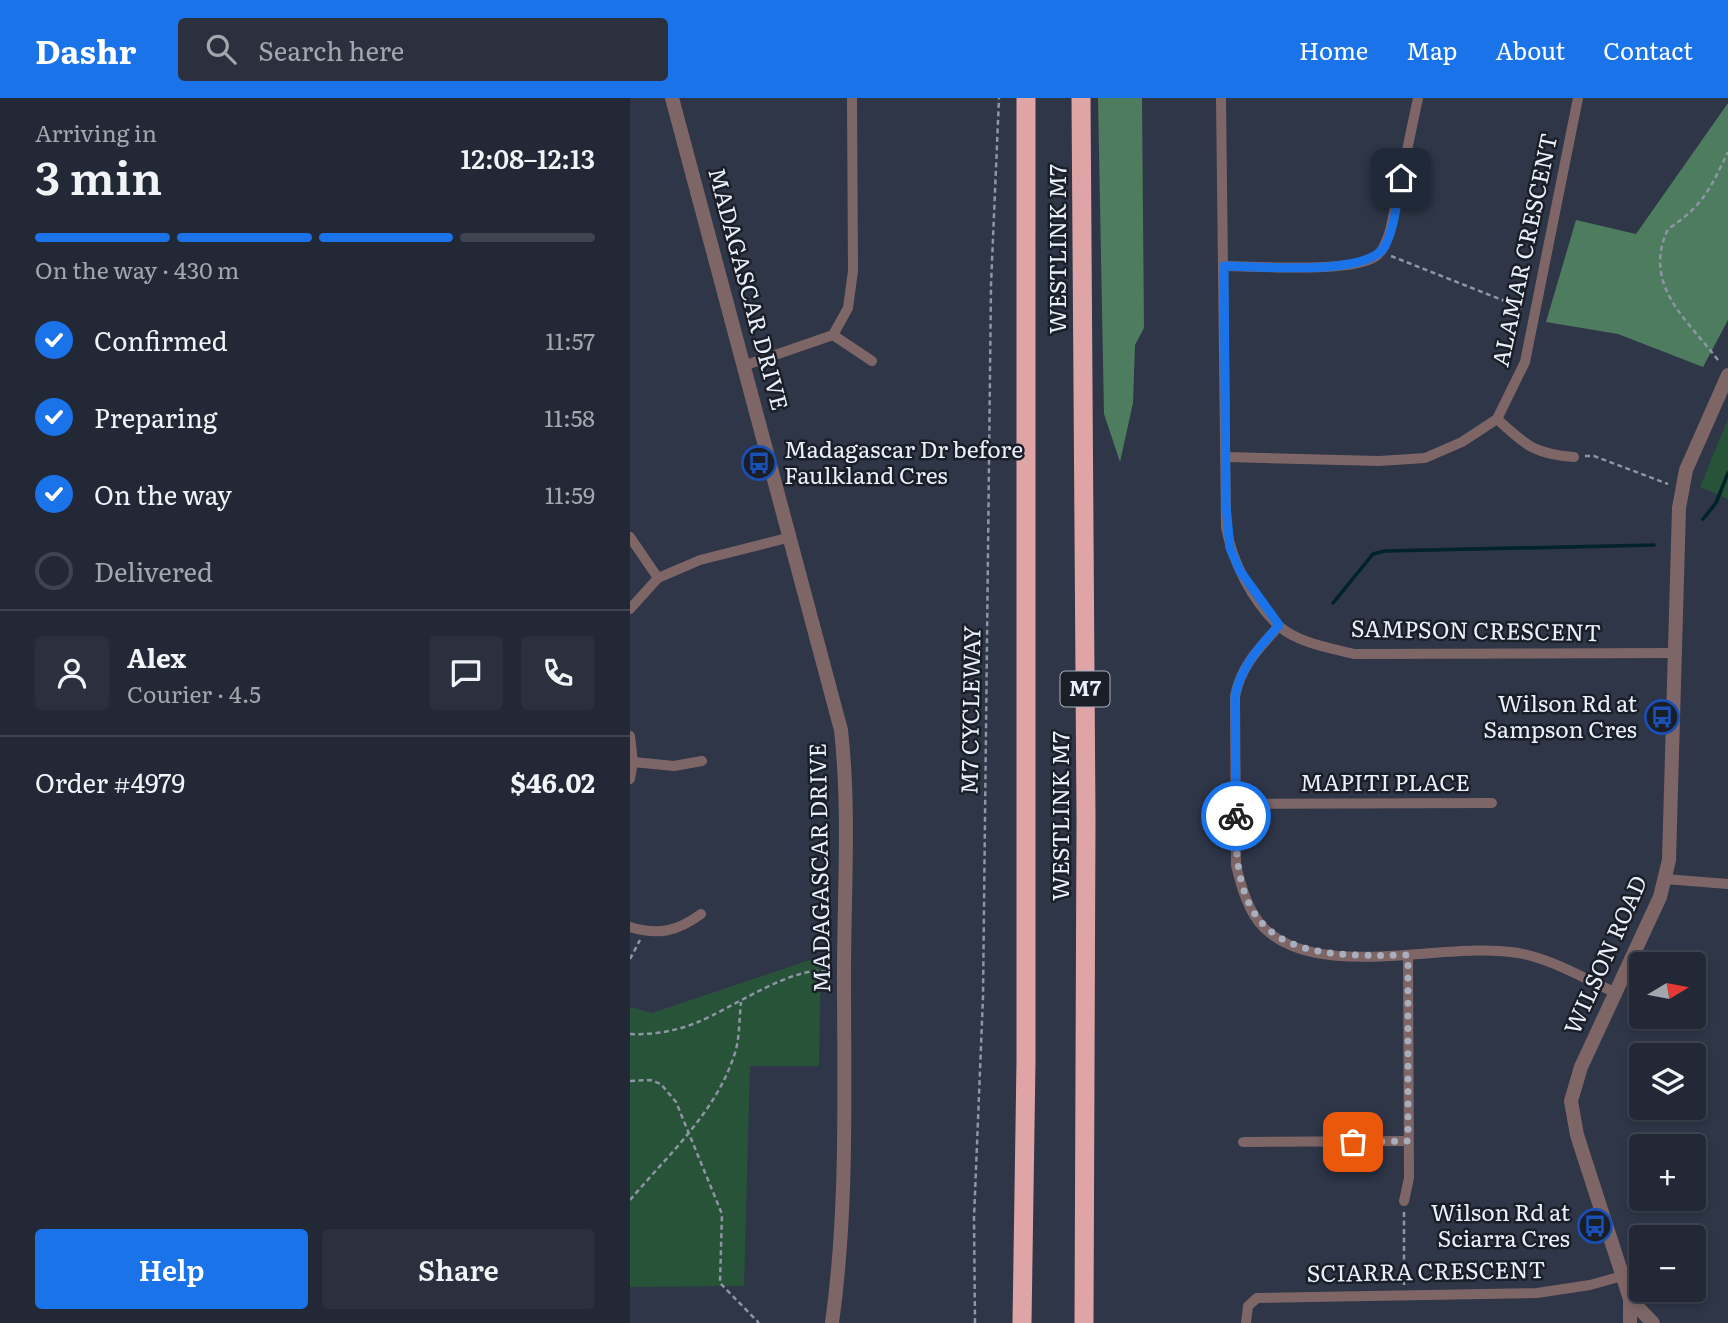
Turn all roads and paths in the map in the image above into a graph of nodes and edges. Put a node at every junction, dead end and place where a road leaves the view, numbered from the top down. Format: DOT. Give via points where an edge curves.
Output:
graph roads {
  1 [pos="672,98"];
  2 [pos="852,98"];
  3 [pos="999,98"];
  4 [pos="1026,98"];
  5 [pos="1081,98"];
  6 [pos="1221,98"];
  7 [pos="1418,98"];
  8 [pos="1578,98"];
  9 [pos="1728,152"];
  10 [pos="1380,252"];
  11 [pos="1224,266"];
  12 [pos="1535,313"];
  13 [pos="833,335"];
  14 [pos="1718,360"];
  15 [pos="872,361"];
  16 [pos="746,365"];
  17 [pos="1728,375"];
  18 [pos="1497,419"];
  19 [pos="1227,457"];
  20 [pos="1574,457"];
  21 [pos="1668,484"];
  22 [pos="630,537"];
  23 [pos="791,537"];
  24 [pos="658,578"];
  25 [pos="630,609"];
  26 [pos="1279,625"];
  27 [pos="1676,653"];
  28 [pos="630,736"];
  29 [pos="702,761"];
  30 [pos="633,762"];
  31 [pos="630,779"];
  32 [pos="1492,803"];
  33 [pos="1236,804"];
  34 [pos="1665,879"];
  35 [pos="1728,884"];
  36 [pos="701,914"];
  37 [pos="630,927"];
  38 [pos="645,931"];
  39 [pos="1408,955"];
  40 [pos="630,959"];
  41 [pos="826,971"];
  42 [pos="1616,993"];
  43 [pos="741,1002"];
  44 [pos="630,1034"];
  45 [pos="630,1081"];
  46 [pos="689,1133"];
  47 [pos="1408,1141"];
  48 [pos="1243,1142"];
  49 [pos="630,1200"];
  50 [pos="1404,1201"];
  51 [pos="1622,1276"];
  52 [pos="1404,1294"];
  53 [pos="1629,1296"];
  54 [pos="1630,1302"];
  55 [pos="1633,1302"];
  56 [pos="760,1323"];
  57 [pos="832,1323"];
  58 [pos="975,1323"];
  59 [pos="1021,1323"];
  60 [pos="1085,1323"];
  61 [pos="1246,1323"];
  62 [pos="1630,1323"];
  63 [pos="1653,1323"];
  1 -- 16 [label="street, MADAGASCAR DRIVE"];
  2 -- 13 [label="street" via="853,271 848,307"];
  3 -- 58 [label="path, M7 CYCLEWAY" via="991,285 986,857"];
  4 -- 59 [label="highway, WESTLINK M7" via="1026,1061"];
  5 -- 60 [label="highway, WESTLINK M7 / M7"];
  6 -- 11 [label="street, SAMPSON CRESCENT"];
  7 -- 10 [label="street" via="1390,231"];
  8 -- 12 [label="street, ALAMAR CRESCENT"];
  9 -- 14 [label="path" via="1693,213 1668,229 1657,264 1671,299"];
  10 -- 11 [label="street" via="1366,261 1338,266"];
  10 -- 12 [label="path"];
  11 -- 19 [label="street, SAMPSON CRESCENT"];
  12 -- 18 [label="street, ALAMAR CRESCENT" via="1525,362"];
  13 -- 15 [label="street"];
  13 -- 16 [label="street"];
  16 -- 23 [label="street, MADAGASCAR DRIVE"];
  17 -- 27 [label="street, WILSON ROAD" via="1693,451 1682,487"];
  18 -- 19 [label="street" via="1462,442 1425,458"];
  18 -- 20 [label="street" via="1545,455"];
  19 -- 26 [label="street, SAMPSON CRESCENT" via="1230,548 1240,571"];
  20 -- 21 [label="path" via="1594,456"];
  22 -- 24 [label="street"];
  23 -- 24 [label="street" via="700,560"];
  23 -- 57 [label="street, MADAGASCAR DRIVE" via="835,699 846,780 842,1172"];
  24 -- 25 [label="street"];
  26 -- 27 [label="street, SAMPSON CRESCENT" via="1309,642 1354,654"];
  26 -- 33 [label="street" via="1238,678"];
  27 -- 34 [label="street, WILSON ROAD" via="1673,816"];
  28 -- 30 [label="street"];
  29 -- 30 [label="street" via="674,766"];
  30 -- 31 [label="street"];
  32 -- 33 [label="street, MAPITI PLACE"];
  33 -- 39 [label="street" via="1236,865 1242,889 1264,928 1285,942 1330,955"];
  34 -- 35 [label="street"];
  34 -- 42 [label="street, WILSON ROAD"];
  36 -- 38 [label="street" via="673,930"];
  37 -- 38 [label="street"];
  38 -- 40 [label="path"];
  39 -- 42 [label="street" via="1518,953"];
  39 -- 47 [label="street"];
  41 -- 43 [label="path" via="801,972"];
  42 -- 51 [label="street, WILSON ROAD" via="1571,1101 1577,1135"];
  43 -- 44 [label="path" via="676,1029"];
  43 -- 46 [label="path" via="735,1054"];
  45 -- 46 [label="path" via="660,1084 676,1102"];
  46 -- 49 [label="path"];
  46 -- 56 [label="path" via="722,1214 720,1283"];
  47 -- 48 [label="street"];
  47 -- 50 [label="street"];
  50 -- 52 [label="path"];
  51 -- 52 [label="street, SCIARRA CRESCENT" via="1537,1293"];
  51 -- 53 [label="street, WILSON ROAD"];
  52 -- 61 [label="street, SCIARRA CRESCENT" via="1257,1298 1248,1306"];
  54 -- 62 [label="street, WILSON ROAD"];
  55 -- 63 [label="street, WILSON ROAD"];
}
